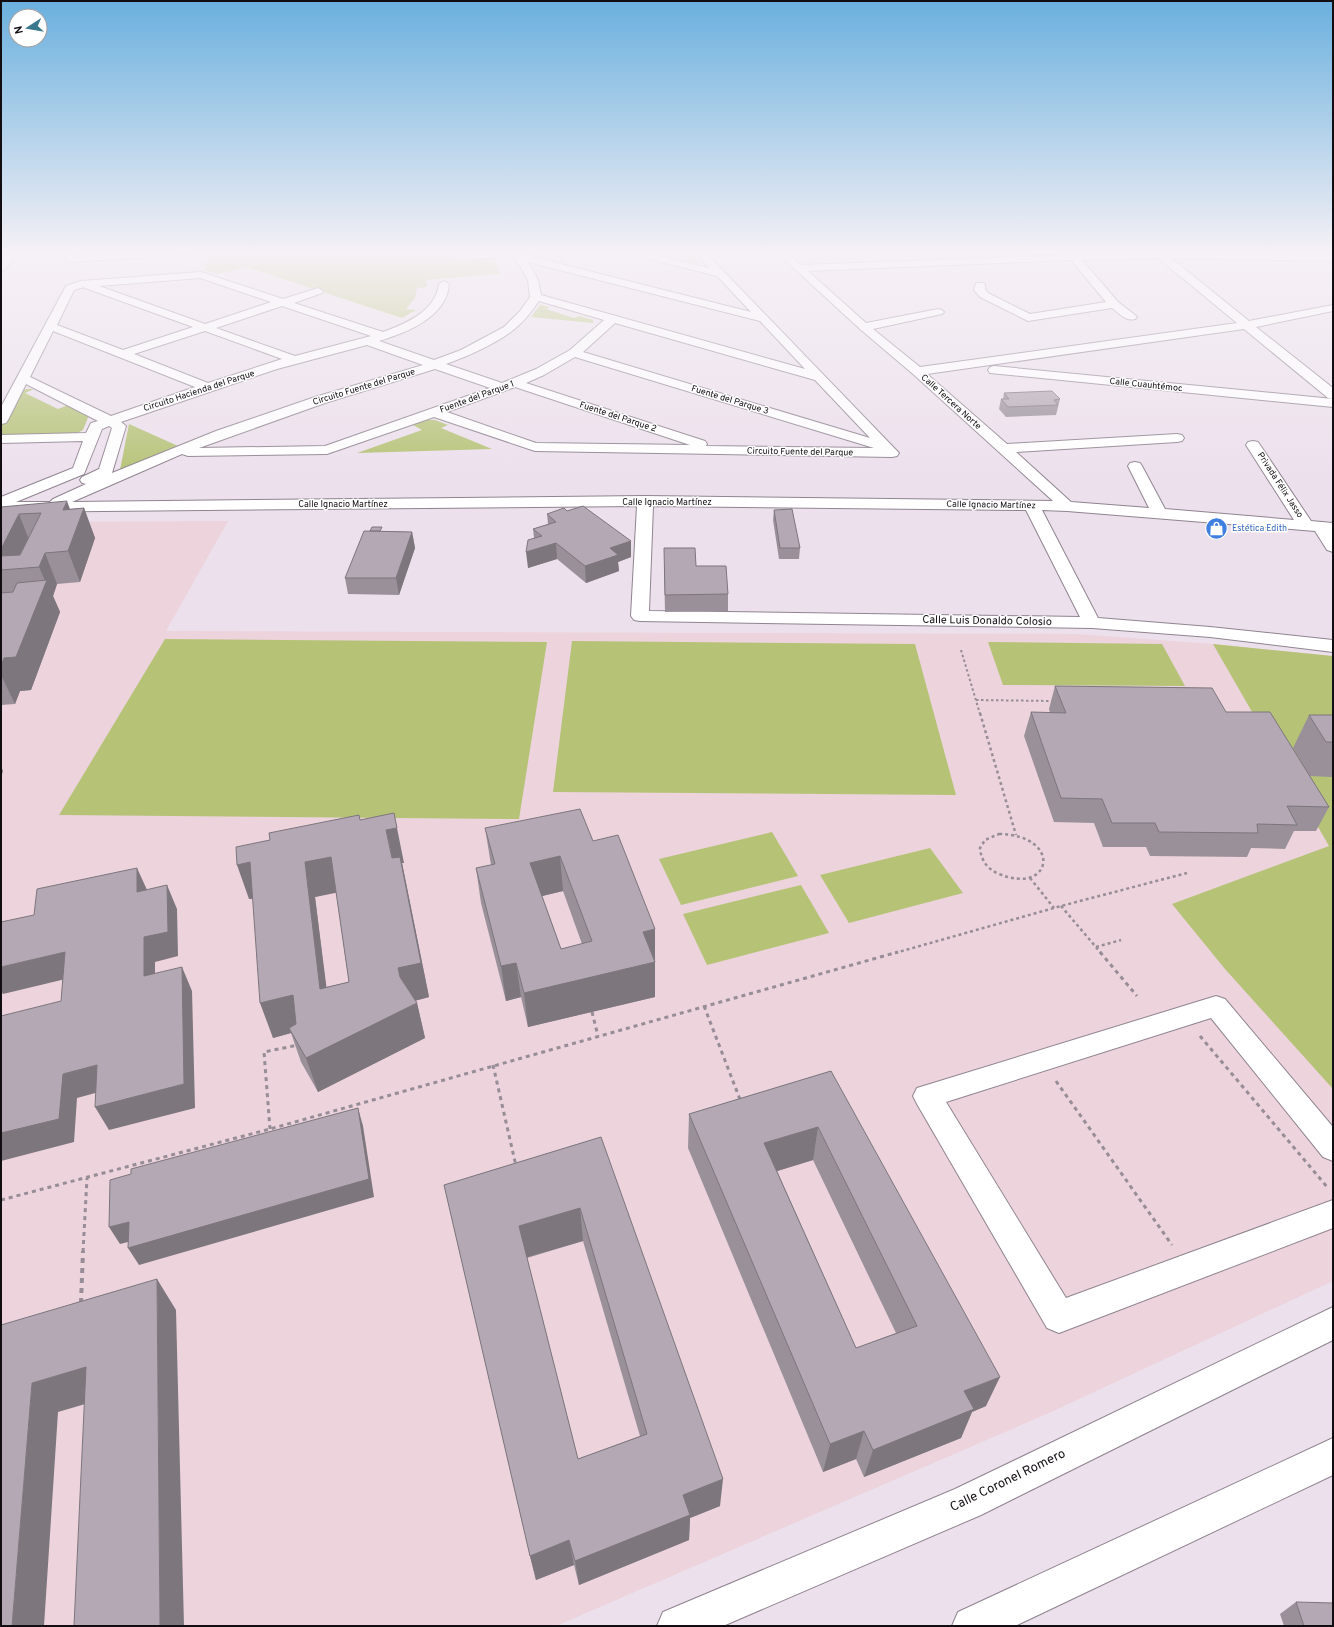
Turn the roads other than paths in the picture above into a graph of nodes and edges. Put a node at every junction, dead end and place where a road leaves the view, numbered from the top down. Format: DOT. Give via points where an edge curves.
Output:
graph roads {
  1 [pos="50,327"];
  2 [pos="52,327"];
  3 [pos="202,327"];
  4 [pos="208,327"];
  5 [pos="355,327"];
  6 [pos="405,327"];
  7 [pos="508,327"];
  8 [pos="604,327"];
  9 [pos="640,327"];
  10 [pos="773,327"];
  11 [pos="864,327"];
  12 [pos="1233,327"];
  13 [pos="1248,327"];
  14 [pos="205,328"];
  15 [pos="382,336"];
  16 [pos="366,341"];
  17 [pos="574,353"];
  18 [pos="123,354"];
  19 [pos="295,360"];
  20 [pos="436,365"];
  21 [pos="959,366"];
  22 [pos="917,371"];
  23 [pos="820,377"];
  24 [pos="23,378"];
  25 [pos="509,385"];
  26 [pos="208,387"];
  27 [pos="1333,396"];
  28 [pos="1333,403"];
  29 [pos="434,412"];
  30 [pos="1,420"];
  31 [pos="110,421"];
  32 [pos="91,437"];
  33 [pos="1177,438"];
  34 [pos="1,439"];
  35 [pos="1253,445"];
  36 [pos="886,447"];
  37 [pos="1003,449"];
  38 [pos="328,450"];
  39 [pos="721,451"];
  40 [pos="175,452"];
  41 [pos="204,452"];
  42 [pos="1135,466"];
  43 [pos="645,501"];
  44 [pos="1,503"];
  45 [pos="1031,505"];
  46 [pos="1,506"];
  47 [pos="21,506"];
  48 [pos="48,506"];
  49 [pos="98,506"];
  50 [pos="1067,506"];
  51 [pos="1160,514"];
  52 [pos="1320,527"];
  53 [pos="1333,547"];
  54 [pos="1092,623"];
  55 [pos="1333,646"];
  56 [pos="1333,1148"];
  57 [pos="1332,1210"];
  58 [pos="1333,1323"];
  59 [pos="1333,1456"];
  60 [pos="687,1625"];
  61 [pos="972,1626"];
  1 -- 24 [label="street"];
  2 -- 18 [label="street"];
  3 -- 14 [label="street"];
  4 -- 14 [label="street"];
  5 -- 15 [label="street"];
  6 -- 15 [label="street, Circuito Hacienda del Parque"];
  7 -- 20 [label="street, Circuito Fuente del Parque" via="475,348"];
  8 -- 17 [label="street, Fuente del Parque 1"];
  9 -- 23 [label="street"];
  10 -- 23 [label="street"];
  11 -- 22 [label="street, Calle Tercera Norte"];
  12 -- 21 [label="street"];
  13 -- 27 [label="street"];
  14 -- 18 [label="street"];
  14 -- 19 [label="street"];
  15 -- 16 [label="street, Circuito Hacienda del Parque"];
  16 -- 19 [label="street, Circuito Hacienda del Parque"];
  16 -- 20 [label="street, Fuente del Parque 2"];
  17 -- 25 [label="street, Fuente del Parque 1" via="540,372"];
  17 -- 36 [label="street, Fuente del Parque 3"];
  18 -- 26 [label="street"];
  19 -- 26 [label="street, Circuito Hacienda del Parque"];
  20 -- 25 [label="street, Fuente del Parque 2"];
  20 -- 40 [label="street, Circuito Fuente del Parque" via="308,403"];
  21 -- 22 [label="street"];
  21 -- 28 [label="street, Calle Cuauhtémoc"];
  22 -- 37 [label="street, Calle Tercera Norte"];
  23 -- 36 [label="street"];
  24 -- 30 [label="street"];
  24 -- 31 [label="street"];
  25 -- 29 [label="street, Fuente del Parque 1"];
  25 -- 39 [label="street, Fuente del Parque 2"];
  26 -- 31 [label="street, Circuito Hacienda del Parque"];
  29 -- 38 [label="street, Fuente del Parque 1"];
  29 -- 39 [label="street, Circuito Fuente del Parque" via="535,448"];
  31 -- 32 [label="street, Circuito Hacienda del Parque" via="96,426"];
  31 -- 47 [label="street" via="119,426 106,472"];
  32 -- 34 [label="street"];
  32 -- 44 [label="street, Circuito Hacienda del Parque" via="79,471"];
  33 -- 37 [label="street"];
  35 -- 52 [label="street, Privada Félix Jasso"];
  36 -- 39 [label="street, Circuito Fuente del Parque" via="892,453"];
  37 -- 50 [label="street, Calle Tercera Norte"];
  38 -- 41 [label="street, Circuito Fuente del Parque"];
  40 -- 41 [label="street, Circuito Fuente del Parque"];
  40 -- 48 [label="street, Circuito Fuente del Parque"];
  41 -- 49 [label="street, Circuito Fuente del Parque" via="109,492"];
  42 -- 51 [label="street"];
  43 -- 45 [label="street, Calle Ignacio Martínez"];
  43 -- 49 [label="street, Calle Ignacio Martínez"];
  43 -- 54 [label="street, Calle Luis Donaldo Colosio" via="640,616"];
  45 -- 50 [label="street, Calle Ignacio Martínez"];
  45 -- 54 [label="street"];
  46 -- 47 [label="street, Calle Ignacio Martínez"];
  47 -- 48 [label="street, Calle Ignacio Martínez"];
  48 -- 49 [label="street, Calle Ignacio Martínez"];
  50 -- 51 [label="street, Calle Ignacio Martínez"];
  51 -- 52 [label="street, Calle Ignacio Martínez"];
  52 -- 53 [label="street, Privada Félix Jasso"];
  54 -- 55 [label="street, Calle Luis Donaldo Colosio" via="1210,632"];
  56 -- 57 [label="street" via="1216,1006 927,1096 1059,1317"];
  58 -- 60 [label="street, Calle Coronel Romero" via="968,1502"];
  59 -- 61 [label="street"];
}
